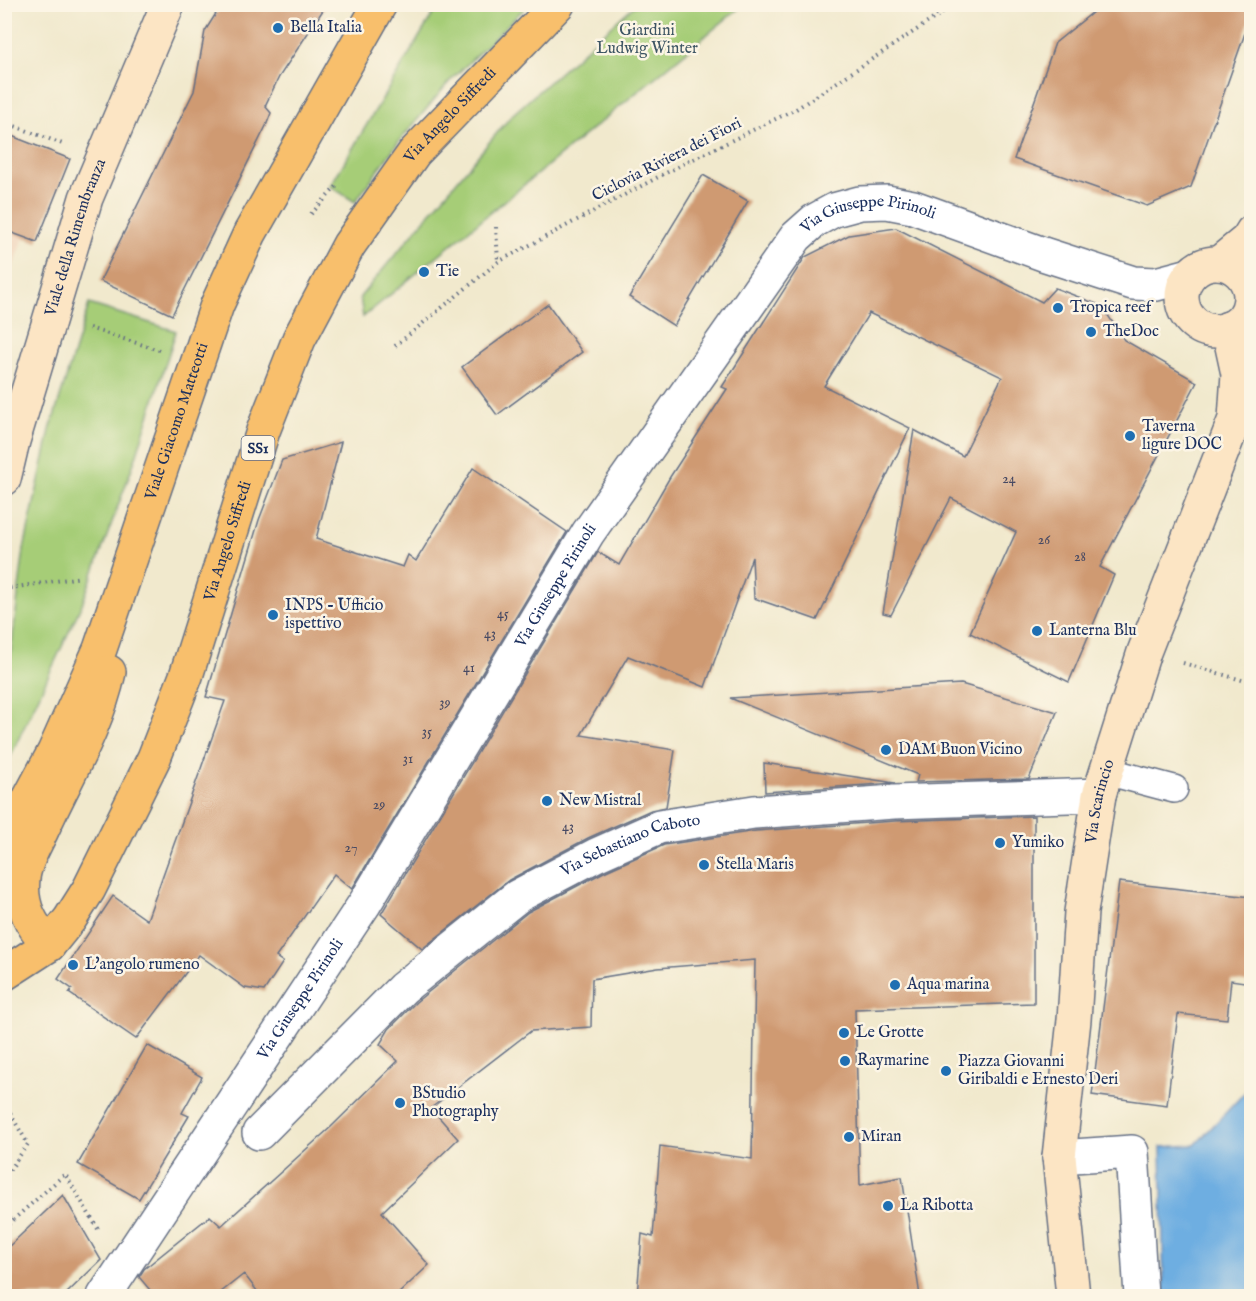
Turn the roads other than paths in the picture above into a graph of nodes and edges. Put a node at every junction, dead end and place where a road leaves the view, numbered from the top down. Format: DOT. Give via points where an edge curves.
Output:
graph roads {
  1 [pos="168,4"];
  2 [pos="380,4"];
  3 [pos="558,4"];
  4 [pos="1251,232"];
  5 [pos="1219,263"];
  6 [pos="1249,274"];
  7 [pos="1190,275"];
  8 [pos="1228,328"];
  9 [pos="4,479"];
  10 [pos="142,530"];
  11 [pos="1103,783"];
  12 [pos="1174,789"];
  13 [pos="4,853"];
  14 [pos="4,874"];
  15 [pos="25,909"];
  16 [pos="49,945"];
  17 [pos="4,974"];
  18 [pos="259,1133"];
  19 [pos="1059,1157"];
  20 [pos="104,1296"];
  21 [pos="1073,1296"];
  22 [pos="1141,1296"];
  1 -- 9 [label="street, Viale della Rimembranza" via="87,198"];
  2 -- 10 [label="main road, Viale Giacomo Matteotti" via="250,233 217,305"];
  3 -- 16 [label="main road, Via Angelo Siffredi / SS1" via="414,153 348,245 299,339 263,431 186,676 154,758 89,889"];
  4 -- 5 [label="street"];
  5 -- 6 [label="street"];
  5 -- 7 [label="street" via="1208,264"];
  6 -- 8 [label="street" via="1249,304 1245,314"];
  7 -- 8 [label="street" via="1182,296 1188,316 1207,329"];
  7 -- 20 [label="street, Via Giuseppe Pirinoli" via="1156,284 1133,283 913,207 887,202 860,203 834,210 796,237 588,533 365,903"];
  8 -- 11 [label="street, Via Scarincio" via="1238,374 1235,419 1144,652"];
  10 -- 13 [label="main road, Viale Giacomo Matteotti" via="100,649"];
  10 -- 15 [label="main road" via="106,687 28,861 23,878"];
  11 -- 12 [label="lane"];
  11 -- 18 [label="street, Via Sebastiano Caboto" via="754,812 659,827 518,896 490,917 403,988"];
  11 -- 19 [label="street, Via Scarincio" via="1081,912"];
  14 -- 15 [label="street"];
  15 -- 16 [label="main road" via="34,928"];
  16 -- 17 [label="main road, Via Angelo Siffredi / SS1"];
  19 -- 21 [label="street, Via Scarincio"];
  19 -- 22 [label="street" via="1132,1152"];
}
